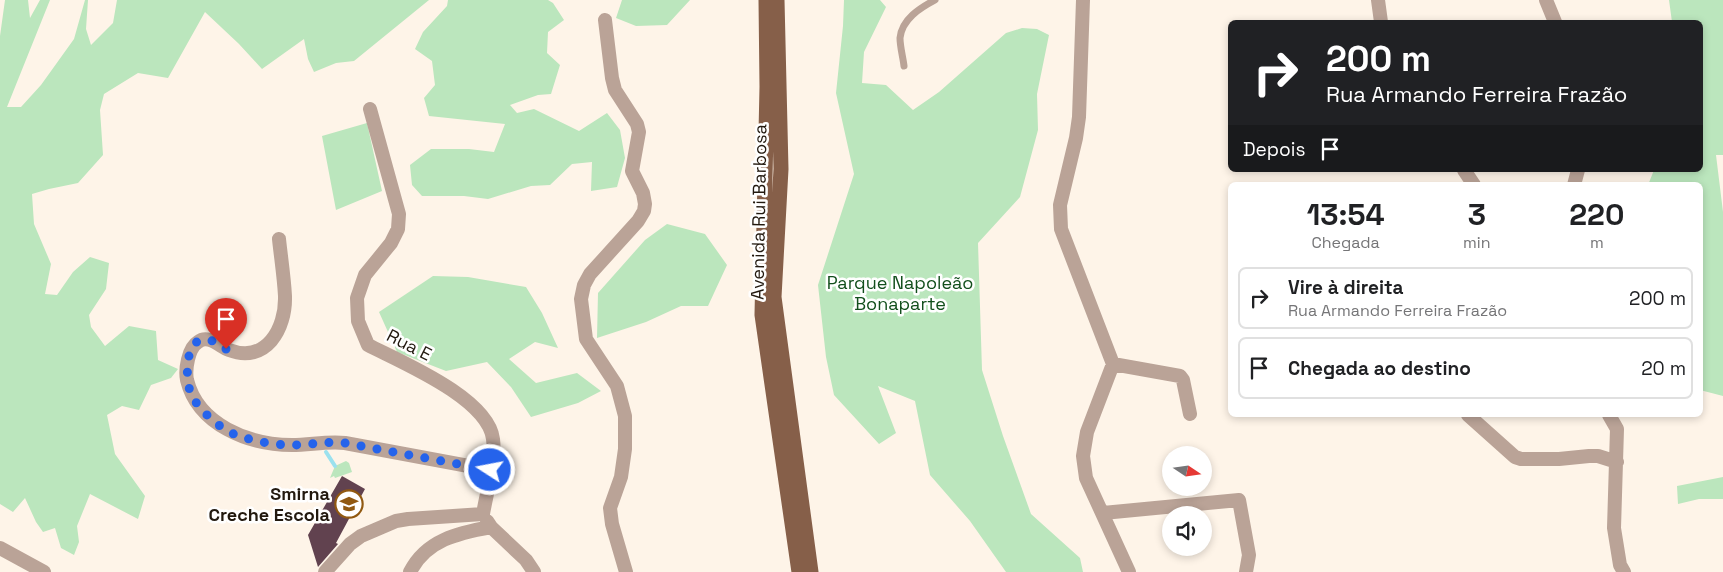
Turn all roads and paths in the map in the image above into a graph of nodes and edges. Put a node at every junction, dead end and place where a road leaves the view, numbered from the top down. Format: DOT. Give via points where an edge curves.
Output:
graph roads {
  1 [pos="766,0"];
  2 [pos="777,0"];
  3 [pos="935,0"];
  4 [pos="1083,0"];
  5 [pos="1378,0"];
  6 [pos="1546,0"];
  7 [pos="605,20"];
  8 [pos="1380,20"];
  9 [pos="1554,20"];
  10 [pos="904,66"];
  11 [pos="370,109"];
  12 [pos="279,239"];
  13 [pos="1113,364"];
  14 [pos="1190,414"];
  15 [pos="1470,417"];
  16 [pos="1611,417"];
  17 [pos="1617,462"];
  18 [pos="490,470"];
  19 [pos="483,514"];
  20 [pos="1103,514"];
  21 [pos="491,528"];
  22 [pos="0,548"];
  23 [pos="1619,570"];
  24 [pos="44,572"];
  25 [pos="325,572"];
  26 [pos="410,572"];
  27 [pos="534,572"];
  28 [pos="626,572"];
  29 [pos="799,572"];
  30 [pos="811,572"];
  31 [pos="1129,572"];
  32 [pos="1246,572"];
  1 -- 29 [label="main road, Avenida Rui Barbosa" via="762,315"];
  2 -- 30 [label="main road, Avenida Rui Barbosa" via="781,169 774,297"];
  3 -- 10 [label="lane" via="917,10 901,33"];
  4 -- 13 [label="street" via="1079,117 1060,205 1062,229"];
  5 -- 8 [label="street"];
  6 -- 9 [label="street"];
  7 -- 28 [label="street" via="615,90 637,124 632,171 645,204 638,221 590,274 582,299 586,339 617,386 625,416 621,477 610,508"];
  11 -- 18 [label="street, Rua E" via="399,214 398,230 391,243 365,274 357,298 358,321 368,345 444,384 468,401 483,417 493,436 494,457"];
  12 -- 18 [label="street" via="285,297 280,325 273,339 251,353 241,354 210,340 196,342 190,352 186,374 190,392 198,405 235,434 273,444 329,441"];
  13 -- 14 [label="street" via="1180,376"];
  13 -- 20 [label="street" via="1087,432 1083,456 1086,478"];
  15 -- 17 [label="street" via="1521,459 1598,456"];
  16 -- 17 [label="street" via="1617,429"];
  17 -- 23 [label="street" via="1614,528"];
  18 -- 19 [label="street, Rua E"];
  19 -- 21 [label="street"];
  19 -- 25 [label="street" via="396,521 360,536"];
  20 -- 31 [label="street"];
  20 -- 32 [label="street" via="1240,500 1248,555"];
  21 -- 26 [label="street" via="461,532 429,547"];
  21 -- 27 [label="street" via="526,560"];
  22 -- 24 [label="street"];
}
